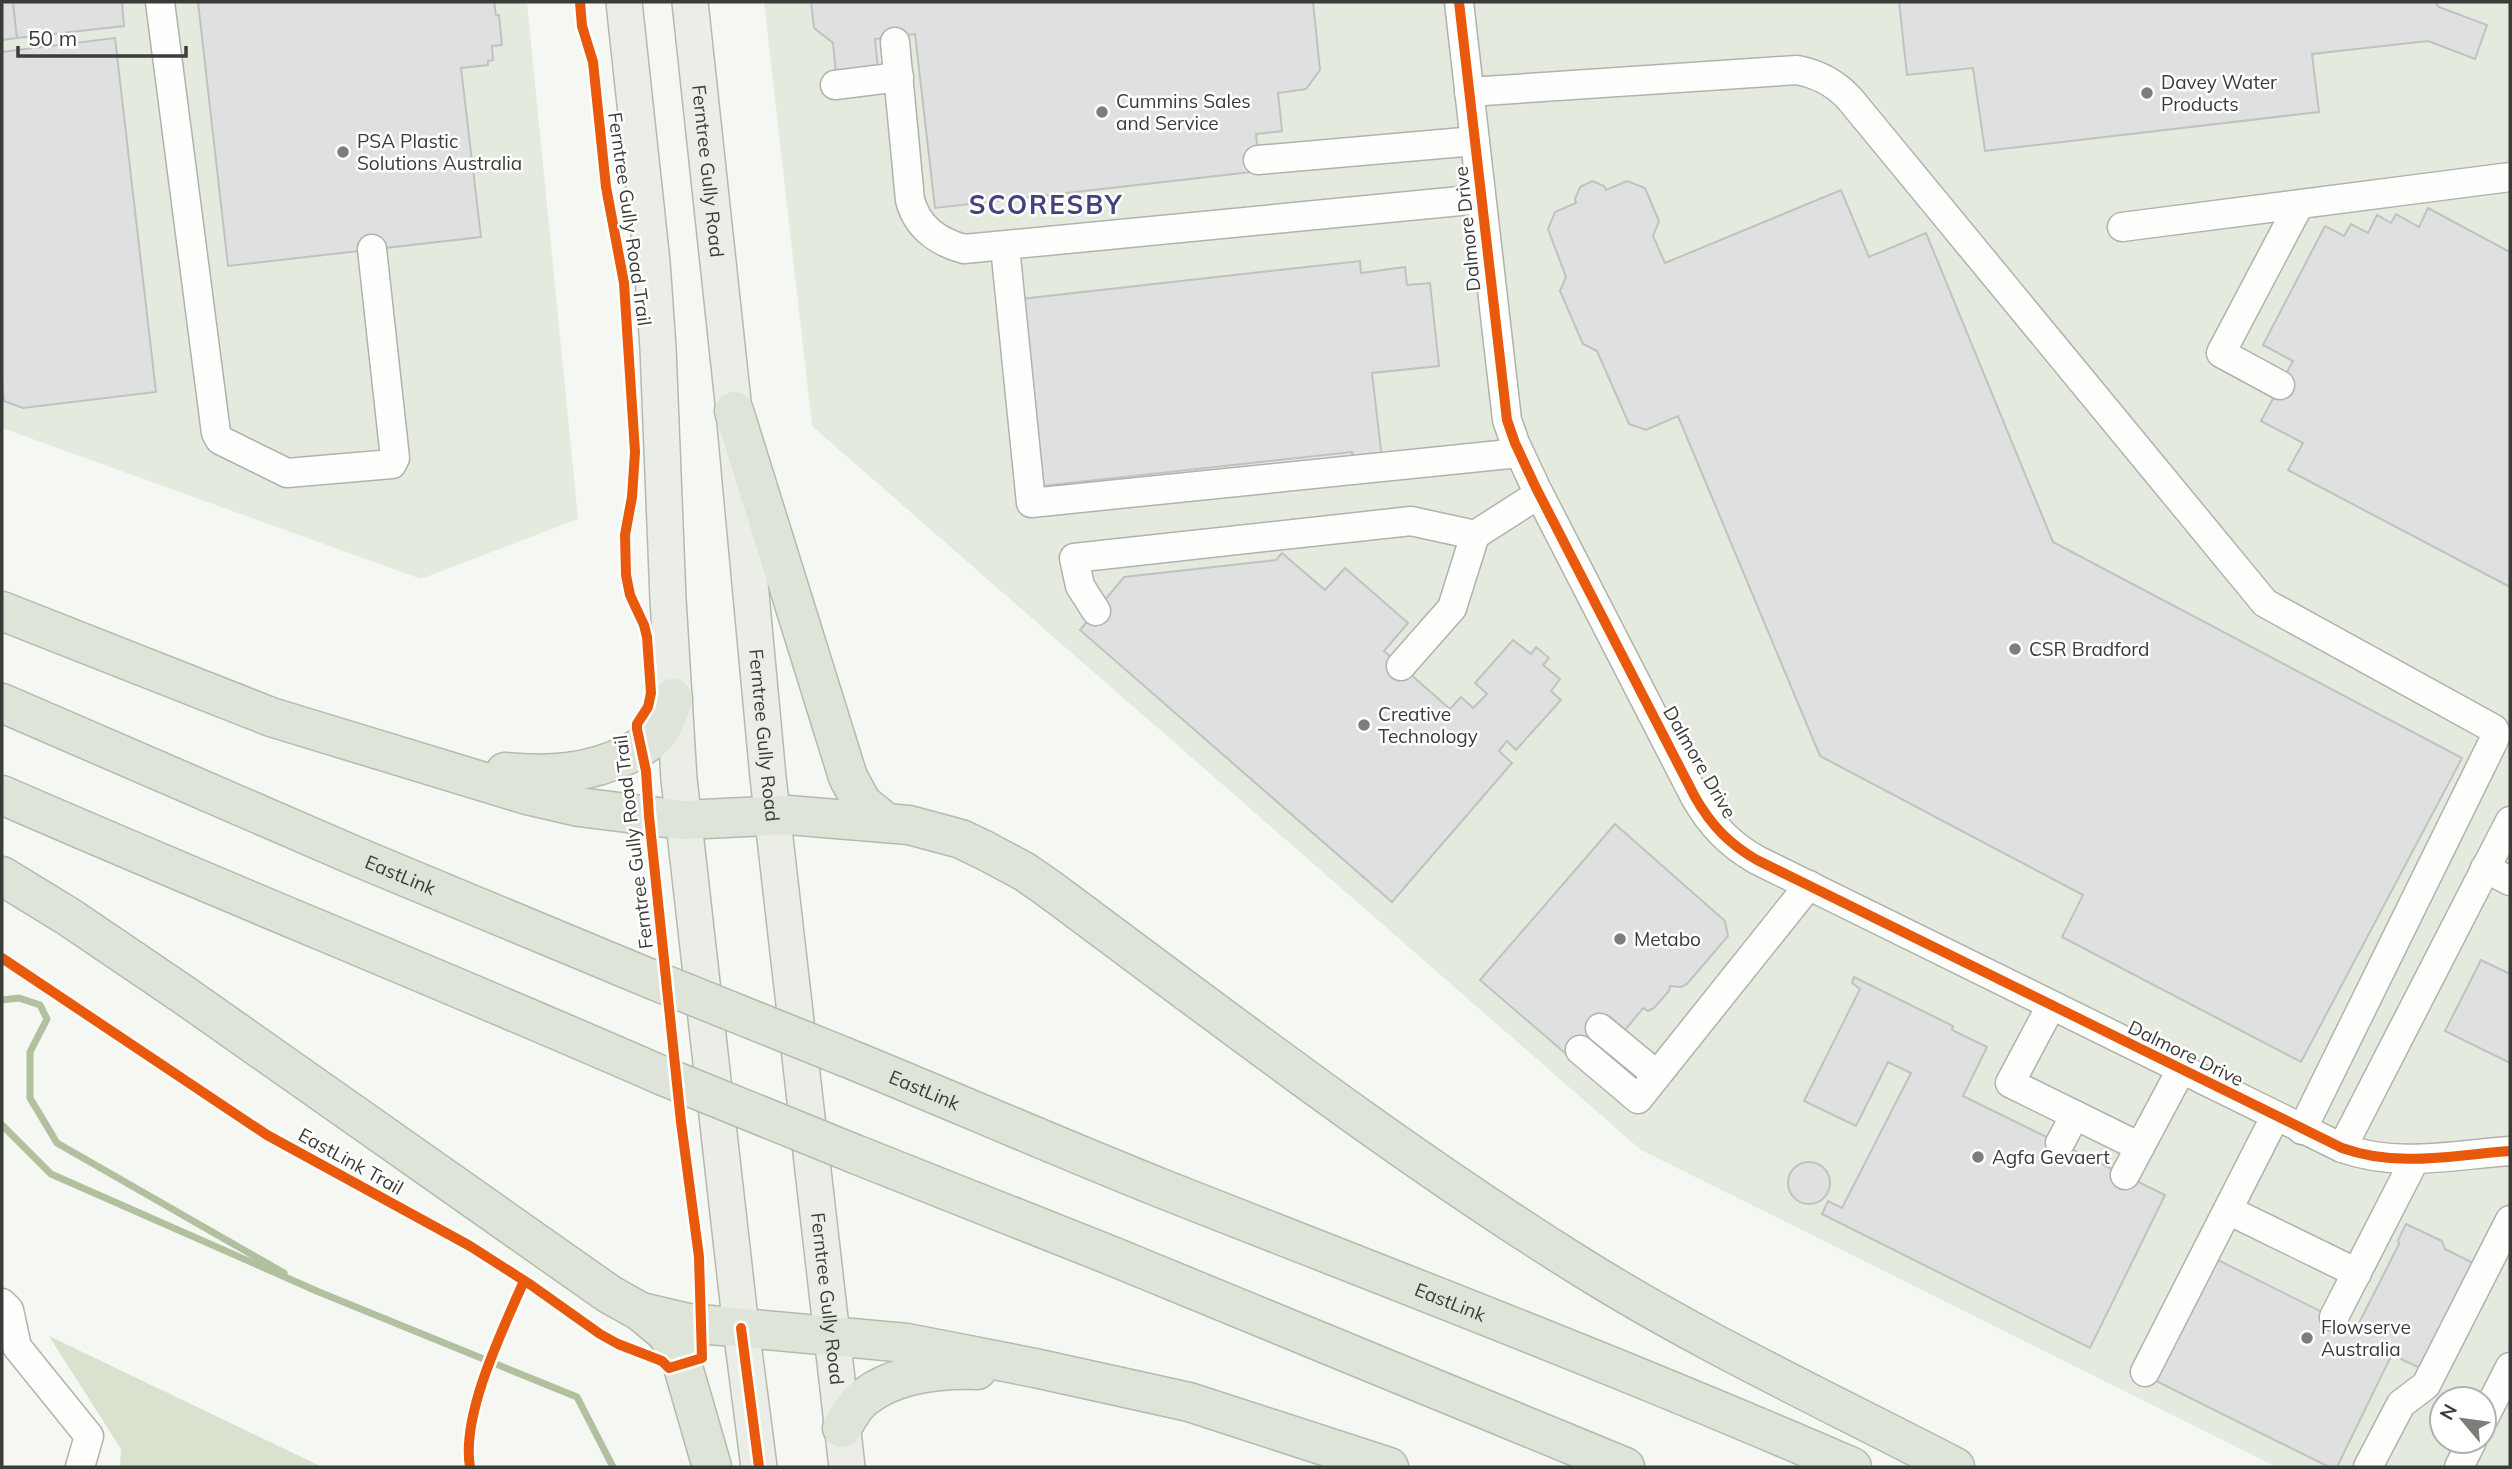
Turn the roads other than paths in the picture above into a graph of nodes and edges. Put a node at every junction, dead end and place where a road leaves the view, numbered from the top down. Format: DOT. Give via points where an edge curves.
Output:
graph roads {
  1 [pos="160,2"];
  2 [pos="624,2"];
  3 [pos="690,2"];
  4 [pos="1459,2"];
  5 [pos="895,42"];
  6 [pos="899,77"];
  7 [pos="835,85"];
  8 [pos="1469,92"];
  9 [pos="1475,141"];
  10 [pos="1258,160"];
  11 [pos="2510,177"];
  12 [pos="1481,199"];
  13 [pos="2299,205"];
  14 [pos="2122,227"];
  15 [pos="1005,247"];
  16 [pos="372,249"];
  17 [pos="2280,385"];
  18 [pos="734,411"];
  19 [pos="1519,453"];
  20 [pos="1539,494"];
  21 [pos="1475,535"];
  22 [pos="2,611"];
  23 [pos="1096,611"];
  24 [pos="1401,666"];
  25 [pos="673,698"];
  26 [pos="2,703"];
  27 [pos="419,763"];
  28 [pos="2,795"];
  29 [pos="772,817"];
  30 [pos="683,820"];
  31 [pos="2510,821"];
  32 [pos="884,822"];
  33 [pos="2500,863"];
  34 [pos="2,876"];
  35 [pos="1809,885"];
  36 [pos="2051,1006"];
  37 [pos="1600,1028"];
  38 [pos="1580,1050"];
  39 [pos="2181,1070"];
  40 [pos="1657,1075"];
  41 [pos="2075,1115"];
  42 [pos="2275,1117"];
  43 [pos="2302,1130"];
  44 [pos="2060,1143"];
  45 [pos="2140,1147"];
  46 [pos="2342,1148"];
  47 [pos="2510,1151"];
  48 [pos="2415,1159"];
  49 [pos="2124,1175"];
  50 [pos="2228,1210"];
  51 [pos="2510,1220"];
  52 [pos="2357,1273"];
  53 [pos="2,1303"];
  54 [pos="641,1312"];
  55 [pos="2334,1317"];
  56 [pos="741,1328"];
  57 [pos="832,1337"];
  58 [pos="2145,1372"];
  59 [pos="1111,1385"];
  60 [pos="842,1428"];
  61 [pos="80,1467"];
  62 [pos="712,1467"];
  63 [pos="759,1467"];
  64 [pos="847,1467"];
  65 [pos="1389,1467"];
  66 [pos="1625,1467"];
  67 [pos="1852,1467"];
  68 [pos="1955,1467"];
  69 [pos="2368,1467"];
  1 -- 16 [label="street" via="220,440 287,473 392,464 395,458"];
  2 -- 25 [label="main road" via="652,262"];
  3 -- 18 [label="main road, Ferntree Gully Road"];
  4 -- 8 [label="street, Dalmore Drive"];
  5 -- 6 [label="street"];
  6 -- 7 [label="street"];
  6 -- 15 [label="street" via="914,212 930,232 953,246"];
  8 -- 9 [label="street, Dalmore Drive"];
  8 -- 43 [label="street" via="1797,70 1832,82 2265,603 2494,729 2494,740"];
  9 -- 10 [label="street"];
  9 -- 12 [label="street, Dalmore Drive"];
  11 -- 13 [label="street"];
  12 -- 15 [label="street"];
  12 -- 19 [label="street, Dalmore Drive" via="1507,420"];
  13 -- 14 [label="street"];
  13 -- 17 [label="street" via="2221,353"];
  15 -- 19 [label="street" via="1031,503"];
  18 -- 29 [label="main road, Ferntree Gully Road"];
  18 -- 32 [label="highway" via="848,777 862,803"];
  19 -- 20 [label="street, Dalmore Drive"];
  20 -- 21 [label="street"];
  20 -- 35 [label="street, Dalmore Drive" via="1710,822 1742,852"];
  21 -- 23 [label="street" via="1411,521 1074,558 1080,586"];
  21 -- 24 [label="street" via="1452,608"];
  22 -- 27 [label="highway" via="271,717"];
  25 -- 27 [label="highway" via="663,724 645,745 585,770 529,774"];
  25 -- 30 [label="main road"];
  26 -- 67 [label="highway, EastLink, bridge" via="651,979 1722,1410"];
  27 -- 30 [label="highway" via="566,804"];
  28 -- 66 [label="highway, bridge" via="663,1076"];
  29 -- 30 [label="highway"];
  29 -- 32 [label="highway"];
  29 -- 57 [label="main road, Ferntree Gully Road"];
  30 -- 56 [label="main road"];
  31 -- 33 [label="street"];
  32 -- 68 [label="highway" via="961,839 1025,872 1385,1136 1568,1259 1705,1338"];
  33 -- 46 [label="street"];
  34 -- 54 [label="highway" via="184,995"];
  35 -- 36 [label="street, Dalmore Drive"];
  35 -- 40 [label="street"];
  36 -- 39 [label="street, Dalmore Drive"];
  36 -- 41 [label="street" via="2010,1083"];
  37 -- 40 [label="street"];
  38 -- 40 [label="street" via="1638,1099"];
  39 -- 42 [label="street, Dalmore Drive"];
  39 -- 45 [label="street"];
  41 -- 44 [label="street"];
  41 -- 45 [label="street"];
  42 -- 43 [label="street, Dalmore Drive"];
  42 -- 50 [label="street"];
  43 -- 46 [label="street, Dalmore Drive"];
  45 -- 49 [label="street"];
  46 -- 48 [label="street, Dalmore Drive" via="2384,1159"];
  47 -- 48 [label="street, Dalmore Drive"];
  48 -- 52 [label="street"];
  50 -- 52 [label="street"];
  50 -- 58 [label="street"];
  51 -- 69 [label="street" via="2426,1385 2401,1404"];
  52 -- 55 [label="street"];
  53 -- 61 [label="street" via="9,1310 17,1348 89,1436"];
  54 -- 56 [label="highway" via="688,1324"];
  54 -- 62 [label="highway" via="666,1333 679,1353"];
  56 -- 57 [label="highway"];
  56 -- 63 [label="main road"];
  57 -- 59 [label="highway" via="906,1343"];
  57 -- 60 [label="main road, Ferntree Gully Road"];
  59 -- 60 [label="highway" via="953,1369 879,1389 856,1405"];
  59 -- 65 [label="highway" via="1189,1402"];
  60 -- 64 [label="main road, Ferntree Gully Road"];
}
